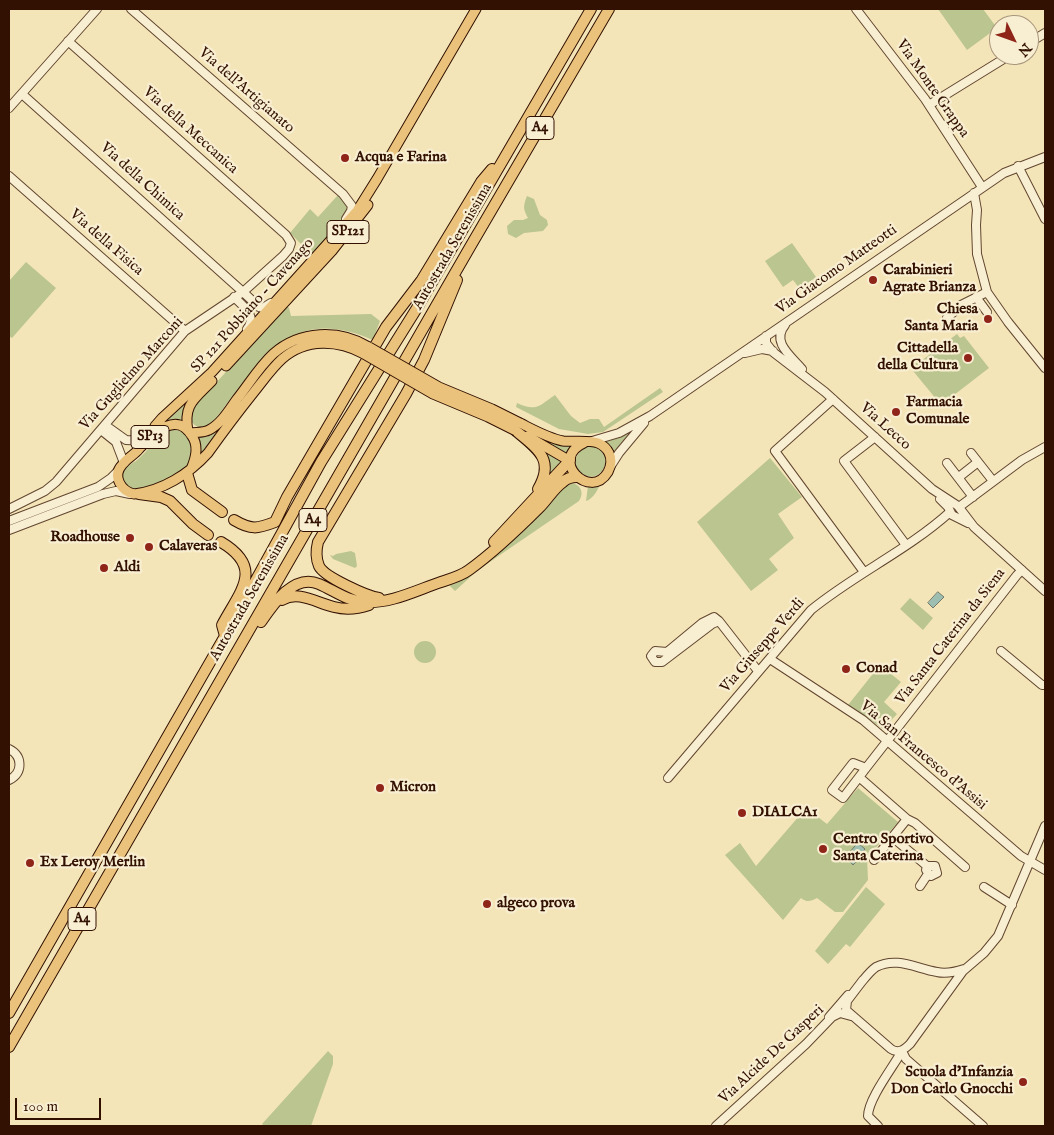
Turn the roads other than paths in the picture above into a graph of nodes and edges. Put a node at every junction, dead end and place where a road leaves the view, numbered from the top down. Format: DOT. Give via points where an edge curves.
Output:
graph roads {
  1 [pos="97,9"];
  2 [pos="131,9"];
  3 [pos="476,9"];
  4 [pos="482,9"];
  5 [pos="591,9"];
  6 [pos="609,9"];
  7 [pos="856,9"];
  8 [pos="68,41"];
  9 [pos="994,65"];
  10 [pos="22,94"];
  11 [pos="929,105"];
  12 [pos="9,108"];
  13 [pos="508,150"];
  14 [pos="1045,157"];
  15 [pos="1018,166"];
  16 [pos="9,176"];
  17 [pos="377,179"];
  18 [pos="982,187"];
  19 [pos="974,193"];
  20 [pos="343,194"];
  21 [pos="1045,217"];
  22 [pos="291,244"];
  23 [pos="326,247"];
  24 [pos="470,247"];
  25 [pos="243,292"];
  26 [pos="987,292"];
  27 [pos="234,297"];
  28 [pos="976,298"];
  29 [pos="261,312"];
  30 [pos="986,312"];
  31 [pos="793,318"];
  32 [pos="948,318"];
  33 [pos="185,331"];
  34 [pos="766,336"];
  35 [pos="238,343"];
  36 [pos="367,350"];
  37 [pos="774,352"];
  38 [pos="734,358"];
  39 [pos="794,360"];
  40 [pos="229,363"];
  41 [pos="1045,368"];
  42 [pos="819,387"];
  43 [pos="833,399"];
  44 [pos="650,416"];
  45 [pos="103,427"];
  46 [pos="518,427"];
  47 [pos="189,432"];
  48 [pos="875,437"];
  49 [pos="149,438"];
  50 [pos="588,442"];
  51 [pos="1045,447"];
  52 [pos="971,453"];
  53 [pos="570,461"];
  54 [pos="978,462"];
  55 [pos="947,463"];
  56 [pos="121,466"];
  57 [pos="610,467"];
  58 [pos="189,471"];
  59 [pos="577,477"];
  60 [pos="958,477"];
  61 [pos="993,481"];
  62 [pos="136,494"];
  63 [pos="972,497"];
  64 [pos="528,505"];
  65 [pos="9,509"];
  66 [pos="955,511"];
  67 [pos="222,512"];
  68 [pos="234,520"];
  69 [pos="9,521"];
  70 [pos="9,530"];
  71 [pos="208,535"];
  72 [pos="221,542"];
  73 [pos="906,544"];
  74 [pos="470,569"];
  75 [pos="1022,570"];
  76 [pos="864,572"];
  77 [pos="1045,591"];
  78 [pos="390,599"];
  79 [pos="376,602"];
  80 [pos="269,610"];
  81 [pos="719,621"];
  82 [pos="225,636"];
  83 [pos="1001,651"];
  84 [pos="770,659"];
  85 [pos="758,671"];
  86 [pos="1045,685"];
  87 [pos="887,741"];
  88 [pos="9,749"];
  89 [pos="866,768"];
  90 [pos="859,777"];
  91 [pos="668,778"];
  92 [pos="9,780"];
  93 [pos="155,793"];
  94 [pos="907,819"];
  95 [pos="1045,826"];
  96 [pos="892,837"];
  97 [pos="874,860"];
  98 [pos="1031,861"];
  99 [pos="966,867"];
  100 [pos="1045,870"];
  101 [pos="920,886"];
  102 [pos="984,887"];
  103 [pos="1012,905"];
  104 [pos="966,968"];
  105 [pos="948,972"];
  106 [pos="863,980"];
  107 [pos="947,991"];
  108 [pos="9,1013"];
  109 [pos="851,1016"];
  110 [pos="826,1021"];
  111 [pos="9,1046"];
  112 [pos="902,1051"];
  113 [pos="716,1126"];
  114 [pos="878,1126"];
  115 [pos="983,1126"];
  1 -- 8 [label="street"];
  2 -- 20 [label="street, Via dell'Artigianato"];
  3 -- 17 [label="main road, SP 121 Pobbiano - Cavenago / SP121"];
  4 -- 40 [label="main road, SP 121 Pobbiano - Cavenago / SP121" via="361,215"];
  5 -- 13 [label="highway, Autostrada Serenissima / A4"];
  6 -- 24 [label="highway, Autostrada Serenissima / A4"];
  7 -- 11 [label="street, Via Monte Grappa"];
  8 -- 10 [label="street"];
  8 -- 22 [label="street, Via della Meccanica" via="286,235"];
  9 -- 11 [label="street"];
  10 -- 12 [label="street"];
  10 -- 25 [label="street, Via della Chimica"];
  11 -- 18 [label="street, Via Monte Grappa"];
  13 -- 68 [label="highway" via="481,182 421,281 386,327 275,522 252,528"];
  13 -- 82 [label="highway, Autostrada Serenissima / A4" via="417,308 321,462"];
  14 -- 15 [label="street, Via Giacomo Matteotti"];
  15 -- 18 [label="street, Via Giacomo Matteotti"];
  15 -- 21 [label="street"];
  16 -- 33 [label="street, Via della Fisica"];
  17 -- 20 [label="street" via="359,200"];
  17 -- 23 [label="main road, SP 121 Pobbiano - Cavenago / SP121" via="357,211"];
  18 -- 19 [label="street, Via Giacomo Matteotti"];
  19 -- 26 [label="street" via="977,254"];
  19 -- 31 [label="street, Via Giacomo Matteotti"];
  20 -- 23 [label="street" via="351,204 351,211"];
  22 -- 25 [label="street, Via Guglielmo Marconi" via="284,256"];
  23 -- 29 [label="main road, SP 121 Pobbiano - Cavenago / SP121"];
  24 -- 78 [label="highway" via="424,360 319,538 318,563 325,573 367,596"];
  24 -- 93 [label="highway, Autostrada Serenissima / A4"];
  25 -- 27 [label="street, Via Guglielmo Marconi"];
  25 -- 29 [label="street, Via della Chimica"];
  26 -- 28 [label="street"];
  26 -- 41 [label="street"];
  27 -- 33 [label="street, Via Guglielmo Marconi"];
  27 -- 35 [label="street" via="252,318"];
  28 -- 30 [label="street"];
  28 -- 32 [label="street" via="961,305"];
  29 -- 35 [label="main road, SP 121 Pobbiano - Cavenago / SP121"];
  29 -- 40 [label="main road" via="260,325"];
  31 -- 34 [label="street, Via Giacomo Matteotti"];
  31 -- 39 [label="street, Via Lecco" via="781,330 779,337"];
  33 -- 45 [label="street, Via Guglielmo Marconi"];
  34 -- 37 [label="street, Via Lecco" via="766,343"];
  34 -- 38 [label="street, Via Giacomo Matteotti"];
  34 -- 39 [label="street, Via Lecco"];
  35 -- 49 [label="main road, SP 121 Pobbiano - Cavenago / SP121" via="205,380 162,418"];
  36 -- 46 [label="main road, bridge" via="432,394"];
  36 -- 47 [label="main road" via="351,338 328,334 308,336 289,343 262,367 217,424 206,431"];
  36 -- 58 [label="main road" via="327,343 304,346 287,355 274,367 208,453"];
  37 -- 38 [label="street" via="757,349"];
  37 -- 42 [label="street, Via Lecco"];
  38 -- 44 [label="street, Via Giacomo Matteotti"];
  39 -- 42 [label="street, Via Lecco"];
  40 -- 47 [label="main road, SP 121 Pobbiano - Cavenago / SP121" via="189,406 186,416"];
  42 -- 43 [label="street, Via Lecco"];
  43 -- 48 [label="street, Via Lecco"];
  43 -- 76 [label="street" via="774,451"];
  44 -- 50 [label="street, Via Giacomo Matteotti" via="620,433"];
  44 -- 57 [label="street, Via Giacomo Matteotti"];
  45 -- 49 [label="street" via="126,440"];
  45 -- 56 [label="street" via="116,442"];
  45 -- 65 [label="street, Via Guglielmo Marconi" via="54,484"];
  46 -- 50 [label="main road" via="554,439"];
  46 -- 53 [label="main road"];
  46 -- 64 [label="highway" via="546,466 542,483"];
  47 -- 49 [label="main road, SP13" via="174,425 162,428"];
  47 -- 58 [label="main road, SP13" via="196,449"];
  48 -- 66 [label="street, Via Lecco"];
  48 -- 73 [label="street" via="844,461"];
  49 -- 56 [label="main road, SP13"];
  50 -- 53 [label="main road" via="574,449"];
  50 -- 57 [label="main road" via="600,444 607,450"];
  51 -- 61 [label="street, Via Giuseppe Verdi"];
  52 -- 54 [label="street"];
  53 -- 59 [label="main road"];
  53 -- 64 [label="highway"];
  54 -- 60 [label="street"];
  54 -- 61 [label="street"];
  55 -- 60 [label="street"];
  56 -- 62 [label="main road" via="120,484"];
  56 -- 69 [label="street, SP13" via="98,487"];
  57 -- 59 [label="main road" via="598,480 587,482"];
  58 -- 62 [label="main road" via="169,483"];
  58 -- 67 [label="highway" via="192,490"];
  59 -- 74 [label="highway" via="561,483 531,516"];
  60 -- 63 [label="street"];
  61 -- 63 [label="street, Via Giuseppe Verdi"];
  62 -- 70 [label="street" via="116,491 103,494"];
  62 -- 71 [label="highway" via="170,500"];
  63 -- 66 [label="street, Via Giuseppe Verdi"];
  64 -- 74 [label="highway"];
  66 -- 73 [label="street, Via Giuseppe Verdi"];
  66 -- 75 [label="street, Via Lecco"];
  72 -- 82 [label="highway" via="238,554 246,572 222,626"];
  73 -- 76 [label="street, Via Giuseppe Verdi"];
  74 -- 78 [label="highway"];
  75 -- 77 [label="street, Via Lecco"];
  75 -- 87 [label="street, Via Santa Caterina da Siena"];
  76 -- 84 [label="street, Via Giuseppe Verdi" via="811,610"];
  78 -- 79 [label="highway"];
  79 -- 80 [label="highway" via="349,609 291,596"];
  79 -- 80 [label="highway" via="351,600 309,581 293,586"];
  80 -- 93 [label="highway"];
  81 -- 81 [label="street" via="714,617 702,623 667,652 655,651 652,660 662,662"];
  81 -- 85 [label="street"];
  82 -- 108 [label="highway, Autostrada Serenissima / A4"];
  83 -- 86 [label="street"];
  84 -- 85 [label="street, Via Giuseppe Verdi"];
  84 -- 87 [label="street, Via San Francesco d'Assisi" via="863,720"];
  85 -- 91 [label="street, Via Giuseppe Verdi"];
  87 -- 89 [label="street, Via Santa Caterina da Siena"];
  87 -- 98 [label="street, Via San Francesco d'Assisi" via="1021,856"];
  88 -- 92 [label="street" via="17,755 20,764 16,775"];
  89 -- 90 [label="street, Via Santa Caterina da Siena"];
  89 -- 90 [label="street, Via Santa Caterina da Siena" via="853,763 832,790 843,798"];
  90 -- 94 [label="street"];
  93 -- 111 [label="highway, Autostrada Serenissima / A4"];
  94 -- 96 [label="street"];
  94 -- 99 [label="street"];
  95 -- 98 [label="street"];
  96 -- 97 [label="street"];
  96 -- 101 [label="street" via="928,870"];
  98 -- 100 [label="street, Via San Francesco d'Assisi"];
  98 -- 103 [label="street"];
  102 -- 103 [label="street"];
  103 -- 104 [label="street" via="994,942"];
  104 -- 105 [label="street"];
  104 -- 107 [label="street"];
  105 -- 106 [label="street" via="893,963 875,968"];
  105 -- 107 [label="street" via="952,979"];
  106 -- 109 [label="street" via="846,1003 846,1010"];
  106 -- 110 [label="street"];
  107 -- 112 [label="street"];
  109 -- 110 [label="street, Via Alcide De Gasperi" via="838,1014"];
  109 -- 112 [label="street" via="891,1049"];
  110 -- 113 [label="street, Via Alcide De Gasperi" via="806,1044"];
  112 -- 114 [label="street" via="868,1110 868,1116"];
  112 -- 115 [label="street" via="906,1059"];
}
